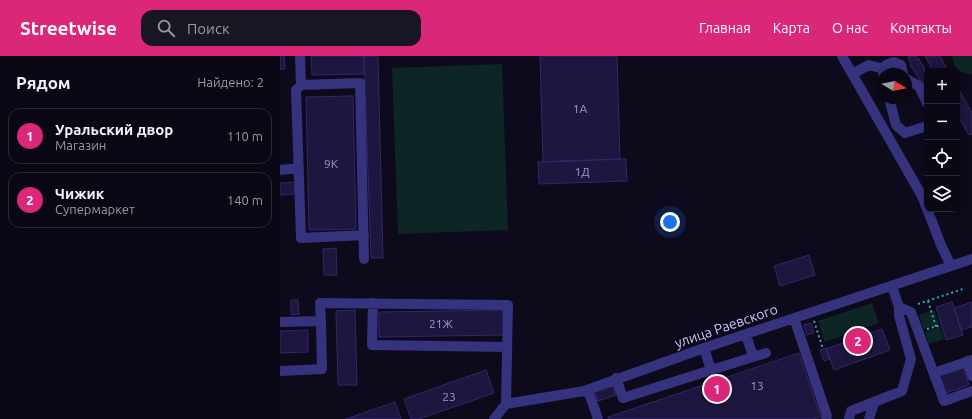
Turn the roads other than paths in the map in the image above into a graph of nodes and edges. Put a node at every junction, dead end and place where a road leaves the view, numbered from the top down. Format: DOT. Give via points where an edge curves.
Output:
graph roads {
  1 [pos="300,56"];
  2 [pos="842,56"];
  3 [pos="876,68"];
  4 [pos="886,68"];
  5 [pos="902,68"];
  6 [pos="852,74"];
  7 [pos="912,82"];
  8 [pos="301,85"];
  9 [pos="924,97"];
  10 [pos="891,104"];
  11 [pos="924,127"];
  12 [pos="299,168"];
  13 [pos="280,170"];
  14 [pos="364,235"];
  15 [pos="364,259"];
  16 [pos="972,260"];
  17 [pos="951,266"];
  18 [pos="892,286"];
  19 [pos="373,303"];
  20 [pos="899,307"];
  21 [pos="794,318"];
  22 [pos="321,321"];
  23 [pos="280,322"];
  24 [pos="746,335"];
  25 [pos="507,347"];
  26 [pos="704,348"];
  27 [pos="766,353"];
  28 [pos="753,356"];
  29 [pos="970,361"];
  30 [pos="711,370"];
  31 [pos="280,371"];
  32 [pos="934,373"];
  33 [pos="972,376"];
  34 [pos="616,378"];
  35 [pos="584,390"];
  36 [pos="972,391"];
  37 [pos="874,402"];
  38 [pos="506,404"];
  39 [pos="494,419"];
  40 [pos="598,419"];
  41 [pos="826,419"];
  42 [pos="849,419"];
  43 [pos="869,419"];
  1 -- 8 [label="street"];
  2 -- 6 [label="street"];
  3 -- 6 [label="street" via="869,65"];
  4 -- 5 [label="street" via="890,63 897,63"];
  6 -- 17 [label="street" via="922,196 940,245"];
  7 -- 9 [label="street" via="919,86"];
  8 -- 12 [label="street" via="296,90"];
  8 -- 14 [label="street" via="360,83"];
  10 -- 11 [label="street" via="896,125 905,133"];
  12 -- 13 [label="street"];
  12 -- 14 [label="street" via="301,238"];
  14 -- 15 [label="street"];
  16 -- 17 [label="street, улица Раевского"];
  17 -- 18 [label="street, улица Раевского"];
  18 -- 20 [label="street"];
  18 -- 21 [label="street, улица Раевского"];
  19 -- 22 [label="street" via="320,303"];
  19 -- 25 [label="street" via="508,305"];
  19 -- 25 [label="street" via="372,345"];
  20 -- 32 [label="street" via="910,312"];
  20 -- 37 [label="street" via="899,316 911,358 902,391"];
  21 -- 24 [label="street, улица Раевского"];
  21 -- 41 [label="street"];
  22 -- 23 [label="street"];
  22 -- 31 [label="street" via="322,369"];
  24 -- 26 [label="street, улица Раевского"];
  24 -- 28 [label="street"];
  25 -- 38 [label="street"];
  26 -- 30 [label="street"];
  26 -- 34 [label="street, улица Раевского"];
  27 -- 28 [label="street"];
  28 -- 30 [label="street"];
  29 -- 32 [label="street"];
  29 -- 33 [label="street"];
  30 -- 34 [label="street" via="623,398"];
  32 -- 36 [label="street" via="944,401"];
  34 -- 35 [label="street, улица Раевского"];
  35 -- 38 [label="street, улица Раевского"];
  35 -- 40 [label="street" via="590,393"];
  37 -- 42 [label="street" via="851,411"];
  37 -- 43 [label="street"];
  38 -- 39 [label="street"];
}
